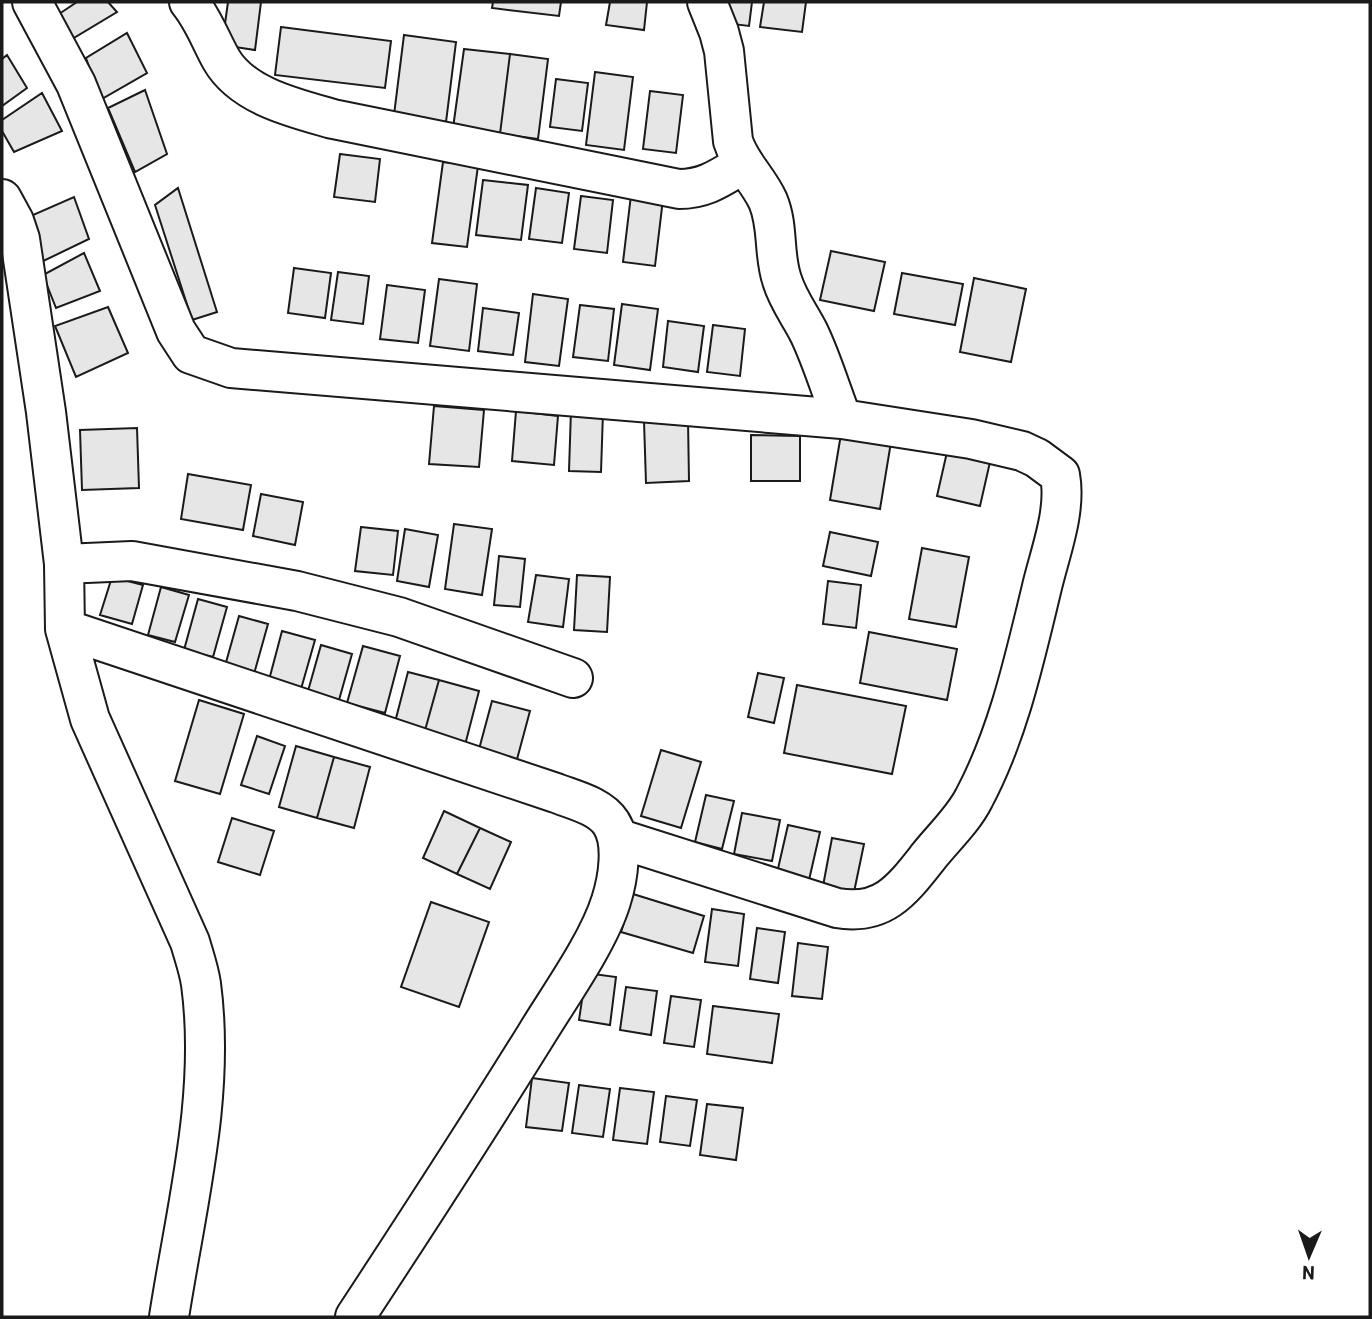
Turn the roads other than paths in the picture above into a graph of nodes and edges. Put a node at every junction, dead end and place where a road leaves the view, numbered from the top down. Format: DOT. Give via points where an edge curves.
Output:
graph roads {
  1 [pos="32,2"];
  2 [pos="189,2"];
  3 [pos="707,2"];
  4 [pos="743,164"];
  5 [pos="2,200"];
  6 [pos="842,419"];
  7 [pos="64,564"];
  8 [pos="65,629"];
  9 [pos="573,678"];
  10 [pos="617,838"];
  11 [pos="169,1317"];
  12 [pos="355,1317"];
  1 -- 6 [label="street" via="76,84 176,331 191,354 231,369"];
  2 -- 4 [label="street" via="230,71 252,89 294,108 680,189 710,185"];
  3 -- 4 [label="street" via="724,51 733,141"];
  4 -- 6 [label="street" via="768,202 782,282 809,334"];
  5 -- 7 [label="street" via="20,239"];
  6 -- 10 [label="street" via="1022,451 1060,475 1057,523 1016,691 972,801 904,888 867,910 837,908"];
  7 -- 8 [label="street"];
  7 -- 9 [label="street" via="132,561 297,591 399,617"];
  8 -- 10 [label="street" via="556,793 599,810"];
  8 -- 11 [label="street" via="90,719 190,942 201,981 204,1100"];
  10 -- 12 [label="street" via="611,902 579,966"];
}
